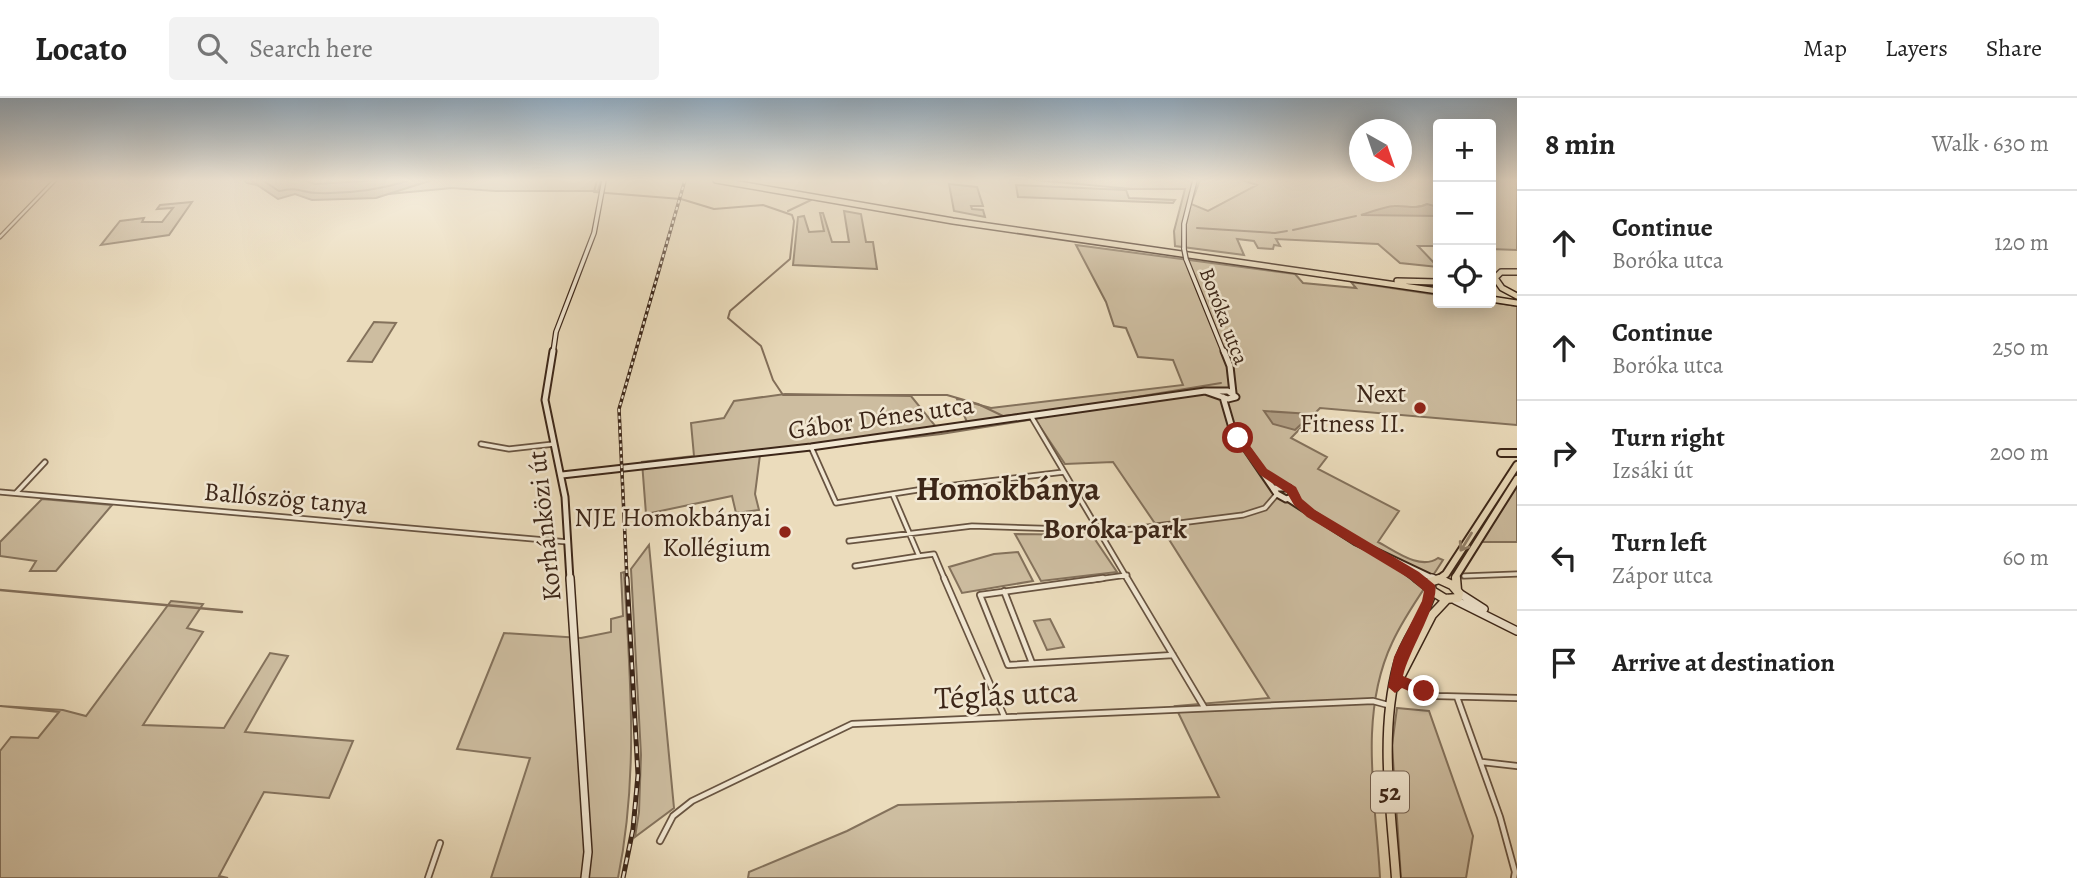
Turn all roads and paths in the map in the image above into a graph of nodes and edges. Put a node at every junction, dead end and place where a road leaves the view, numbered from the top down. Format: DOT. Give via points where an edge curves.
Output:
graph roads {
  1 [pos="20,216"];
  2 [pos="597,216"];
  3 [pos="928,216"];
  4 [pos="939,216"];
  5 [pos="1186,216"];
  6 [pos="0,237"];
  7 [pos="1496,271"];
  8 [pos="1517,271"];
  9 [pos="1349,276"];
  10 [pos="1433,282"];
  11 [pos="1433,289"];
  12 [pos="1433,289"];
  13 [pos="1496,298"];
  14 [pos="1517,300"];
  15 [pos="1231,381"];
  16 [pos="1233,393"];
  17 [pos="1222,394"];
  18 [pos="1231,400"];
  19 [pos="1225,411"];
  20 [pos="1031,416"];
  21 [pos="481,444"];
  22 [pos="554,444"];
  23 [pos="811,447"];
  24 [pos="1501,453"];
  25 [pos="1517,453"];
  26 [pos="45,462"];
  27 [pos="1517,465"];
  28 [pos="1064,472"];
  29 [pos="1264,472"];
  30 [pos="562,475"];
  31 [pos="1517,479"];
  32 [pos="1283,486"];
  33 [pos="1276,491"];
  34 [pos="0,492"];
  35 [pos="16,493"];
  36 [pos="893,495"];
  37 [pos="1289,498"];
  38 [pos="1269,504"];
  39 [pos="909,532"];
  40 [pos="1100,532"];
  41 [pos="849,541"];
  42 [pos="568,542"];
  43 [pos="919,556"];
  44 [pos="1388,558"];
  45 [pos="855,566"];
  46 [pos="1517,574"];
  47 [pos="1127,575"];
  48 [pos="1464,576"];
  49 [pos="1438,580"];
  50 [pos="1431,590"];
  51 [pos="1004,591"];
  52 [pos="1458,591"];
  53 [pos="1450,600"];
  54 [pos="1517,630"];
  55 [pos="1173,655"];
  56 [pos="1032,663"];
  57 [pos="1397,684"];
  58 [pos="1457,697"];
  59 [pos="1517,698"];
  60 [pos="1390,706"];
  61 [pos="1204,708"];
  62 [pos="1004,716"];
  63 [pos="1482,762"];
  64 [pos="1517,766"];
  65 [pos="660,841"];
  66 [pos="440,843"];
  67 [pos="1515,874"];
  68 [pos="428,878"];
  69 [pos="585,878"];
  70 [pos="1396,878"];
  1 -- 6 [label="street"];
  2 -- 22 [label="street, Korhánközi út" via="554,343 545,400"];
  3 -- 11 [label="highway"];
  4 -- 9 [label="highway"];
  5 -- 15 [label="street, Boróka utca, bridge" via="1186,259 1230,366"];
  7 -- 8 [label="highway"];
  8 -- 14 [label="highway" via="1504,271 1495,278"];
  9 -- 10 [label="highway"];
  9 -- 12 [label="highway"];
  13 -- 14 [label="highway"];
  15 -- 16 [label="street, Boróka utca"];
  15 -- 17 [label="street, Boróka utca"];
  16 -- 17 [label="street"];
  16 -- 18 [label="street, Boróka utca" via="1236,397"];
  17 -- 18 [label="street"];
  17 -- 19 [label="street, Boróka utca"];
  17 -- 20 [label="street, Gábor Dénes utca" via="1205,391"];
  18 -- 19 [label="street, Boróka utca"];
  19 -- 29 [label="street, Boróka utca" via="1238,438"];
  20 -- 23 [label="street, Gábor Dénes utca"];
  20 -- 28 [label="street"];
  21 -- 22 [label="street" via="509,449"];
  22 -- 30 [label="street, Korhánközi út"];
  23 -- 30 [label="street, Gábor Dénes utca"];
  23 -- 36 [label="street" via="836,503"];
  24 -- 25 [label="main road"];
  26 -- 35 [label="street"];
  27 -- 49 [label="main road, 52, one-way"];
  28 -- 36 [label="street"];
  28 -- 40 [label="street"];
  29 -- 32 [label="street, Boróka utca"];
  29 -- 33 [label="street, Boróka utca"];
  30 -- 42 [label="street, Korhánközi út"];
  31 -- 52 [label="main road, 52" via="1455,576"];
  32 -- 33 [label="street"];
  32 -- 37 [label="street, Boróka utca" via="1292,490"];
  33 -- 37 [label="street"];
  33 -- 38 [label="street"];
  34 -- 35 [label="street, Ballószög tanya"];
  35 -- 42 [label="street, Ballószög tanya"];
  36 -- 39 [label="street"];
  37 -- 38 [label="street"];
  37 -- 44 [label="street"];
  38 -- 40 [label="street" via="1234,517"];
  39 -- 40 [label="street" via="972,526"];
  39 -- 41 [label="street"];
  39 -- 43 [label="street"];
  40 -- 47 [label="street"];
  42 -- 69 [label="street, Korhánközi út" via="588,852"];
  43 -- 45 [label="street"];
  43 -- 62 [label="street" via="934,554"];
  44 -- 49 [label="street"];
  44 -- 50 [label="street"];
  46 -- 48 [label="street"];
  47 -- 51 [label="street"];
  47 -- 55 [label="street"];
  49 -- 50 [label="main road, 52" via="1430,582"];
  49 -- 52 [label="main road"];
  50 -- 53 [label="main road"];
  50 -- 57 [label="main road, 52" via="1400,657"];
  51 -- 56 [label="street"];
  51 -- 56 [label="street" via="980,595 1008,665"];
  52 -- 53 [label="main road, 52" via="1459,597"];
  52 -- 54 [label="street"];
  53 -- 54 [label="street"];
  53 -- 57 [label="main road, 52" via="1440,604"];
  55 -- 56 [label="street"];
  55 -- 61 [label="street"];
  57 -- 58 [label="street"];
  57 -- 60 [label="main road, 52"];
  58 -- 59 [label="street"];
  58 -- 63 [label="street"];
  60 -- 61 [label="street, Téglás utca" via="1373,701"];
  60 -- 70 [label="main road, 52" via="1386,742"];
  61 -- 62 [label="street, Téglás utca"];
  62 -- 65 [label="street, Téglás utca" via="852,724 692,801 673,816"];
  63 -- 64 [label="street"];
  63 -- 67 [label="street"];
  66 -- 68 [label="street"];
}
